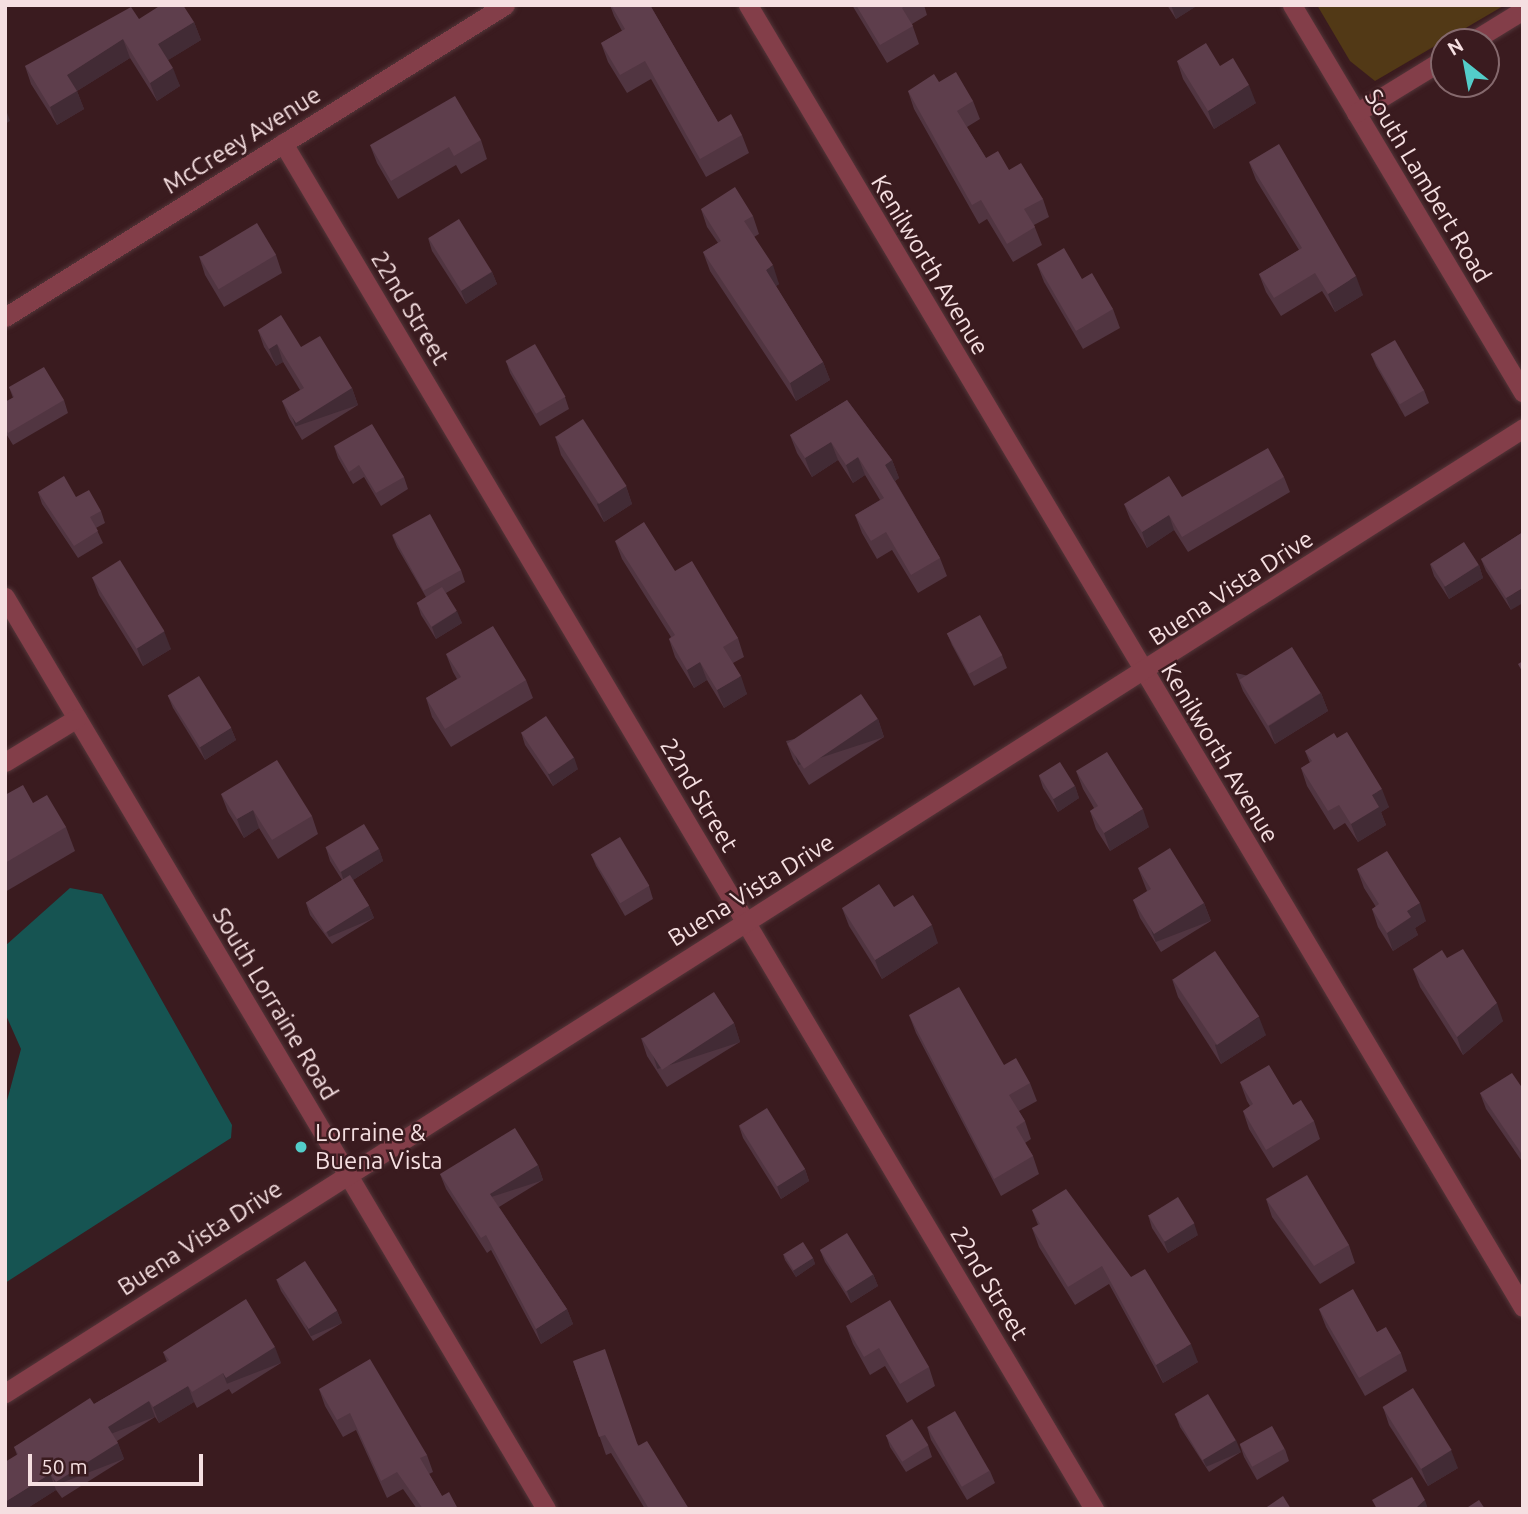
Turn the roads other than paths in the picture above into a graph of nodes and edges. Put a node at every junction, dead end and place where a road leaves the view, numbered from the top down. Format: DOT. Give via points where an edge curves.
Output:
graph roads {
  1 [pos="505,5"];
  2 [pos="748,5"];
  3 [pos="1292,5"];
  4 [pos="1523,10"];
  5 [pos="1494,28"];
  6 [pos="1430,68"];
  7 [pos="1356,113"];
  8 [pos="283,144"];
  9 [pos="5,317"];
  10 [pos="1523,391"];
  11 [pos="1523,428"];
  12 [pos="5,597"];
  13 [pos="1144,674"];
  14 [pos="77,718"];
  15 [pos="5,762"];
  16 [pos="746,921"];
  17 [pos="346,1172"];
  18 [pos="1523,1307"];
  19 [pos="5,1393"];
  20 [pos="545,1509"];
  21 [pos="1094,1509"];
  1 -- 8 [label="street, McCreey Avenue"];
  2 -- 13 [label="street, Kenilworth Avenue"];
  3 -- 7 [label="street, South Lambert Road"];
  4 -- 5 [label="street"];
  6 -- 7 [label="street"];
  7 -- 10 [label="street, South Lambert Road"];
  8 -- 9 [label="street, McCreey Avenue"];
  8 -- 16 [label="street, 22nd Street"];
  11 -- 13 [label="street, Buena Vista Drive"];
  12 -- 14 [label="street, South Lorraine Road"];
  13 -- 16 [label="street, Buena Vista Drive"];
  13 -- 18 [label="street, Kenilworth Avenue"];
  14 -- 15 [label="street"];
  14 -- 17 [label="street, South Lorraine Road"];
  16 -- 17 [label="street, Buena Vista Drive"];
  16 -- 21 [label="street, 22nd Street"];
  17 -- 19 [label="street, Buena Vista Drive"];
  17 -- 20 [label="street, South Lorraine Road"];
}
